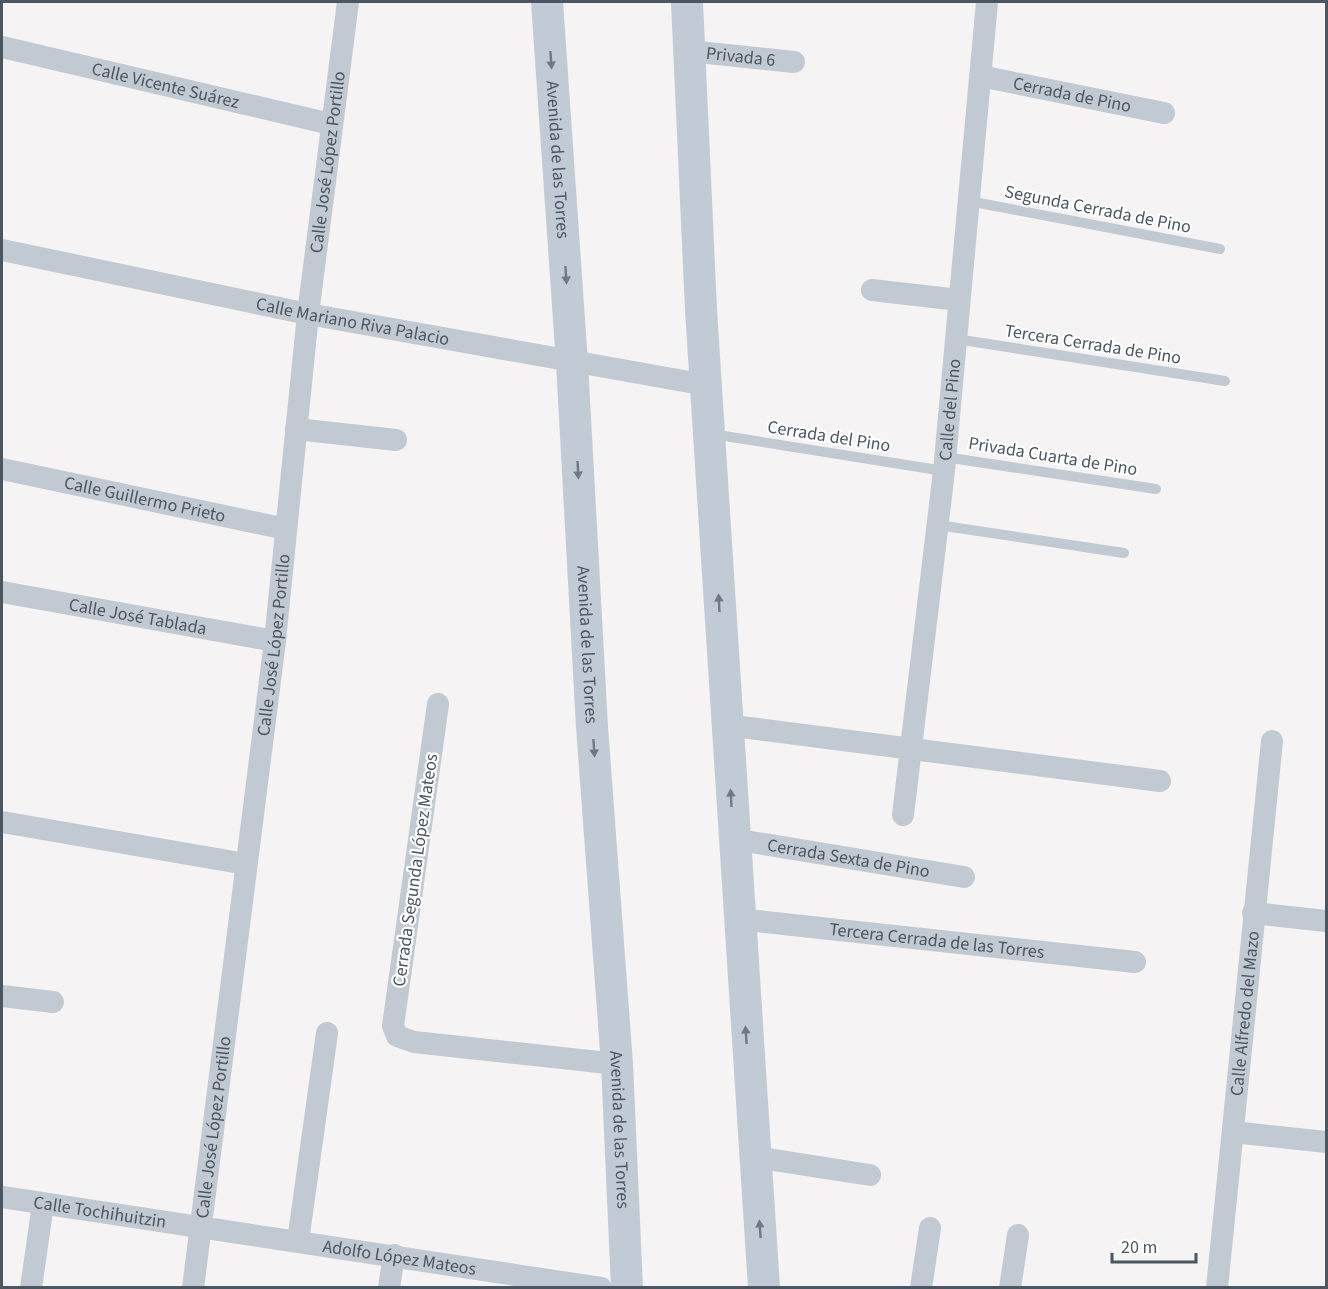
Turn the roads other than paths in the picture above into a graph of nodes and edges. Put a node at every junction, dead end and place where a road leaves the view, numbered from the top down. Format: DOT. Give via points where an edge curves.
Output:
graph roads {
  1 [pos="348,2"];
  2 [pos="547,2"];
  3 [pos="687,2"];
  4 [pos="987,2"];
  5 [pos="2,47"];
  6 [pos="689,51"];
  7 [pos="794,62"];
  8 [pos="980,76"];
  9 [pos="1164,113"];
  10 [pos="331,124"];
  11 [pos="969,201"];
  12 [pos="1220,249"];
  13 [pos="2,250"];
  14 [pos="872,290"];
  15 [pos="959,300"];
  16 [pos="308,314"];
  17 [pos="956,339"];
  18 [pos="572,363"];
  19 [pos="1225,381"];
  20 [pos="706,386"];
  21 [pos="296,429"];
  22 [pos="709,434"];
  23 [pos="396,440"];
  24 [pos="944,464"];
  25 [pos="2,470"];
  26 [pos="1156,489"];
  27 [pos="938,525"];
  28 [pos="286,529"];
  29 [pos="1124,553"];
  30 [pos="2,592"];
  31 [pos="275,641"];
  32 [pos="438,704"];
  33 [pos="726,725"];
  34 [pos="1272,741"];
  35 [pos="912,748"];
  36 [pos="1160,781"];
  37 [pos="903,815"];
  38 [pos="2,822"];
  39 [pos="734,839"];
  40 [pos="246,864"];
  41 [pos="964,877"];
  42 [pos="1253,913"];
  43 [pos="738,919"];
  44 [pos="1326,921"];
  45 [pos="1135,962"];
  46 [pos="2,996"];
  47 [pos="53,1002"];
  48 [pos="327,1033"];
  49 [pos="617,1064"];
  50 [pos="1233,1132"];
  51 [pos="1326,1142"];
  52 [pos="755,1157"];
  53 [pos="870,1174"];
  54 [pos="2,1197"];
  55 [pos="43,1204"];
  56 [pos="199,1227"];
  57 [pos="930,1228"];
  58 [pos="1018,1235"];
  59 [pos="298,1241"];
  60 [pos="394,1255"];
  61 [pos="31,1287"];
  62 [pos="193,1287"];
  63 [pos="389,1287"];
  64 [pos="601,1287"];
  65 [pos="627,1287"];
  66 [pos="764,1287"];
  67 [pos="921,1287"];
  68 [pos="1010,1287"];
  69 [pos="1217,1287"];
  1 -- 10 [label="street, Calle José López Portillo"];
  2 -- 18 [label="main road, Avenida de las Torres, one-way"];
  3 -- 6 [label="main road"];
  4 -- 8 [label="street, Calle del Pino"];
  5 -- 10 [label="street, Calle Vicente Suárez"];
  6 -- 7 [label="street, Privada 6"];
  6 -- 20 [label="main road"];
  8 -- 9 [label="street, Cerrada de Pino"];
  8 -- 11 [label="street, Calle del Pino"];
  10 -- 16 [label="street, Calle José López Portillo"];
  11 -- 12 [label="lane, Segunda Cerrada de Pino"];
  11 -- 15 [label="street, Calle del Pino"];
  13 -- 16 [label="street, Calle Mariano Riva Palacio"];
  14 -- 15 [label="street"];
  15 -- 17 [label="street, Calle del Pino"];
  16 -- 18 [label="street, Calle Mariano Riva Palacio"];
  16 -- 21 [label="street, Calle José López Portillo"];
  17 -- 19 [label="lane, Tercera Cerrada de Pino"];
  17 -- 24 [label="street, Calle del Pino"];
  18 -- 20 [label="street, Calle Mariano Riva Palacio"];
  18 -- 49 [label="main road, Avenida de las Torres, one-way" via="592,727"];
  20 -- 22 [label="main road"];
  21 -- 23 [label="street"];
  21 -- 28 [label="street, Calle José López Portillo"];
  22 -- 24 [label="lane, Cerrada del Pino"];
  33 -- 22 [label="main road, one-way"];
  24 -- 26 [label="lane, Privada Cuarta de Pino"];
  24 -- 27 [label="street, Calle del Pino"];
  25 -- 28 [label="street, Calle Guillermo Prieto"];
  27 -- 29 [label="lane"];
  27 -- 35 [label="street, Calle del Pino"];
  28 -- 31 [label="street, Calle José López Portillo"];
  30 -- 31 [label="street, Calle José Tablada"];
  31 -- 40 [label="street, Calle José López Portillo"];
  32 -- 49 [label="street, Cerrada Segunda López Mateos" via="394,1016 397,1036 414,1042"];
  33 -- 35 [label="street"];
  39 -- 33 [label="main road, one-way"];
  34 -- 42 [label="street, Calle Alfredo del Mazo"];
  35 -- 36 [label="street"];
  35 -- 37 [label="street, Calle del Pino"];
  38 -- 40 [label="street"];
  39 -- 41 [label="street, Cerrada Sexta de Pino"];
  39 -- 43 [label="main road"];
  40 -- 56 [label="street, Calle José López Portillo"];
  42 -- 44 [label="street"];
  42 -- 50 [label="street, Calle Alfredo del Mazo"];
  43 -- 45 [label="street, Tercera Cerrada de las Torres"];
  52 -- 43 [label="main road, one-way"];
  46 -- 47 [label="street"];
  48 -- 59 [label="street"];
  49 -- 65 [label="main road, Avenida de las Torres"];
  50 -- 51 [label="street"];
  50 -- 69 [label="street, Calle Alfredo del Mazo"];
  52 -- 53 [label="street"];
  66 -- 52 [label="main road, one-way"];
  54 -- 55 [label="street, Calle Tochihuitzin"];
  55 -- 56 [label="street, Calle Tochihuitzin"];
  55 -- 61 [label="street"];
  56 -- 59 [label="street, Adolfo López Mateos"];
  56 -- 62 [label="street, Calle José López Portillo"];
  57 -- 67 [label="street"];
  58 -- 68 [label="street"];
  59 -- 60 [label="street, Adolfo López Mateos"];
  60 -- 63 [label="street"];
  60 -- 64 [label="street, Adolfo López Mateos"];
}
